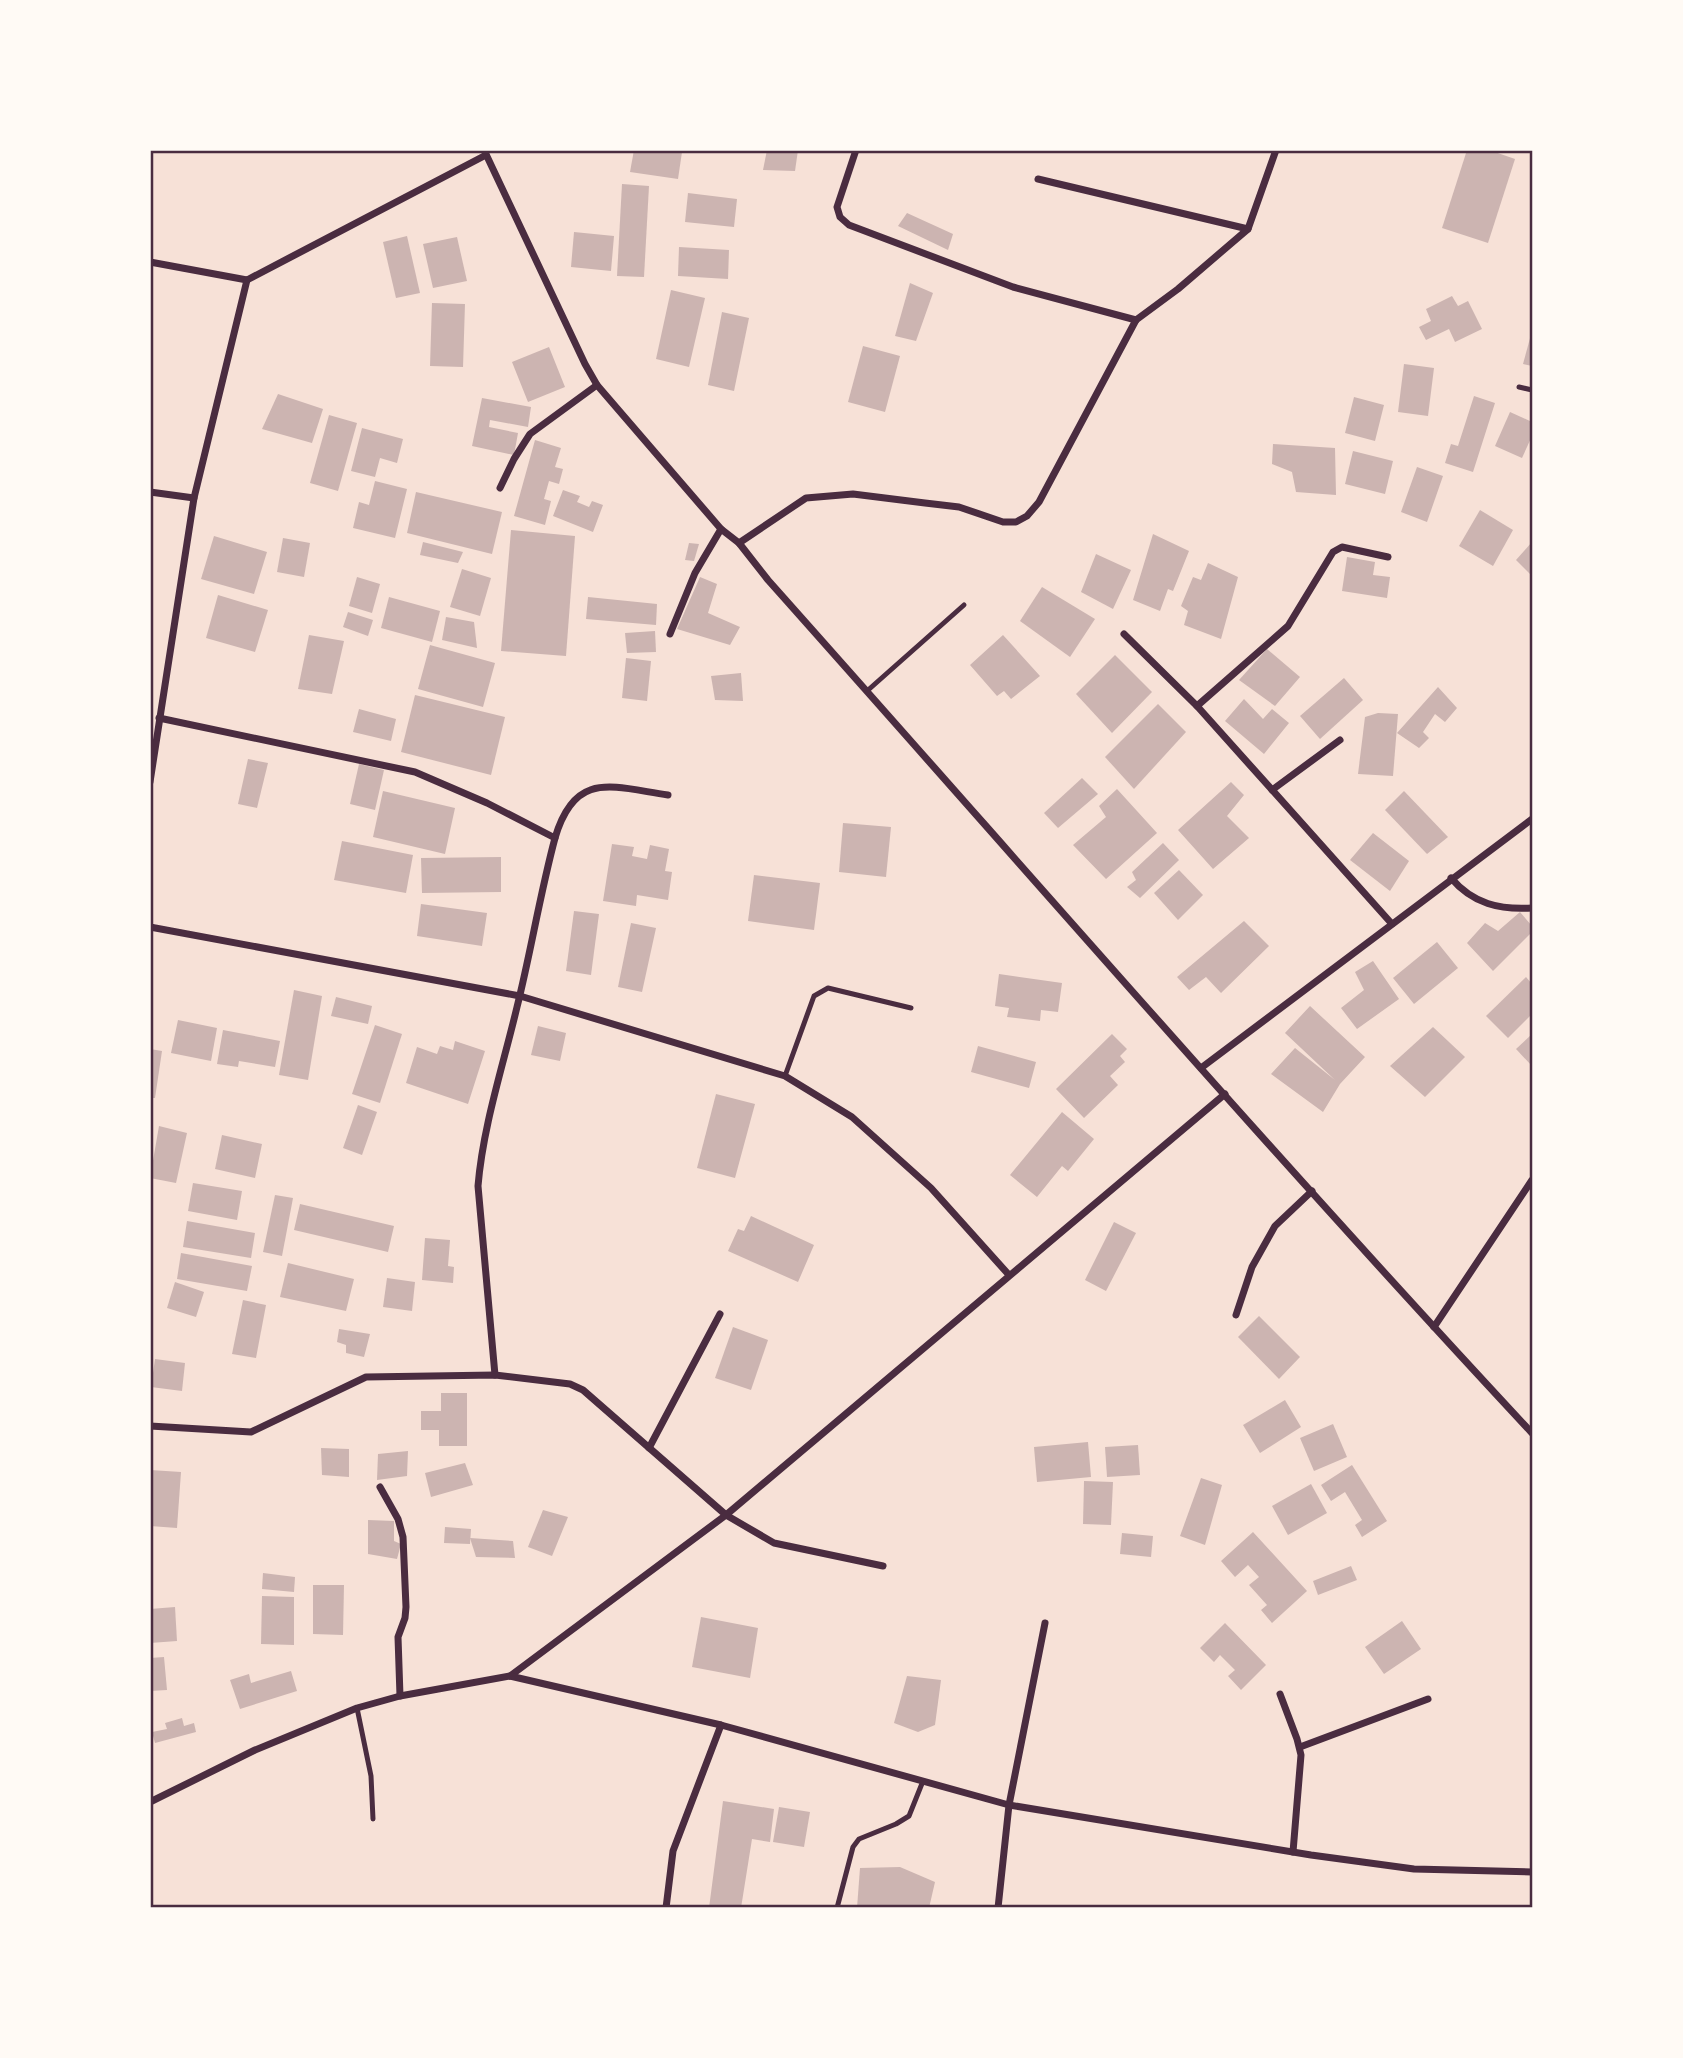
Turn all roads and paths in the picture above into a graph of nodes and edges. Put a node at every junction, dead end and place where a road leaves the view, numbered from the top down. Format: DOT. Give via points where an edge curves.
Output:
graph roads {
  1 [pos="856,150"];
  2 [pos="1276,150"];
  3 [pos="485,153"];
  4 [pos="1038,179"];
  5 [pos="1248,229"];
  6 [pos="150,262"];
  7 [pos="247,280"];
  8 [pos="1136,320"];
  9 [pos="597,385"];
  10 [pos="1519,387"];
  11 [pos="1532,390"];
  12 [pos="500,488"];
  13 [pos="150,492"];
  14 [pos="194,498"];
  15 [pos="721,528"];
  16 [pos="739,543"];
  17 [pos="1388,557"];
  18 [pos="964,605"];
  19 [pos="670,634"];
  20 [pos="1124,634"];
  21 [pos="867,691"];
  22 [pos="1197,706"];
  23 [pos="159,718"];
  24 [pos="1340,740"];
  25 [pos="150,782"];
  26 [pos="1272,790"];
  27 [pos="668,795"];
  28 [pos="1532,819"];
  29 [pos="555,838"];
  30 [pos="1451,878"];
  31 [pos="1532,908"];
  32 [pos="1392,924"];
  33 [pos="150,927"];
  34 [pos="520,996"];
  35 [pos="911,1008"];
  36 [pos="1202,1068"];
  37 [pos="785,1076"];
  38 [pos="1224,1094"];
  39 [pos="1532,1180"];
  40 [pos="1312,1191"];
  41 [pos="1009,1275"];
  42 [pos="720,1314"];
  43 [pos="1236,1315"];
  44 [pos="1434,1327"];
  45 [pos="495,1375"];
  46 [pos="150,1426"];
  47 [pos="1532,1433"];
  48 [pos="649,1448"];
  49 [pos="380,1487"];
  50 [pos="726,1515"];
  51 [pos="883,1566"];
  52 [pos="1045,1623"];
  53 [pos="510,1676"];
  54 [pos="1280,1694"];
  55 [pos="400,1696"];
  56 [pos="1428,1699"];
  57 [pos="357,1708"];
  58 [pos="721,1725"];
  59 [pos="1300,1747"];
  60 [pos="923,1781"];
  61 [pos="150,1802"];
  62 [pos="1009,1805"];
  63 [pos="373,1819"];
  64 [pos="1293,1852"];
  65 [pos="1532,1872"];
  66 [pos="666,1908"];
  67 [pos="837,1908"];
  68 [pos="999,1908"];
  1 -- 8 [label="street" via="837,207 849,225 1013,287"];
  2 -- 5 [label="street"];
  3 -- 7 [label="street"];
  3 -- 9 [label="street"];
  4 -- 5 [label="street"];
  5 -- 8 [label="street"];
  6 -- 7 [label="street"];
  7 -- 14 [label="street"];
  8 -- 16 [label="street" via="1039,502 1027,516 1003,522 958,507 853,495 806,498"];
  9 -- 12 [label="street" via="530,434"];
  9 -- 15 [label="street"];
  10 -- 11 [label="lane"];
  13 -- 14 [label="street"];
  14 -- 23 [label="street"];
  15 -- 16 [label="street"];
  15 -- 19 [label="street" via="695,573"];
  16 -- 21 [label="street"];
  17 -- 22 [label="street" via="1342,547 1333,552 1288,626"];
  18 -- 21 [label="lane"];
  20 -- 22 [label="street"];
  21 -- 36 [label="street"];
  22 -- 26 [label="street"];
  23 -- 25 [label="street"];
  23 -- 29 [label="street" via="415,772"];
  24 -- 26 [label="street"];
  26 -- 32 [label="street"];
  27 -- 29 [label="street" via="601,786 574,799 561,817"];
  28 -- 30 [label="street"];
  29 -- 34 [label="street"];
  30 -- 31 [label="street" via="1462,890 1496,907"];
  30 -- 32 [label="street"];
  32 -- 36 [label="street"];
  33 -- 34 [label="street"];
  34 -- 37 [label="street"];
  34 -- 45 [label="street" via="478,1186"];
  35 -- 37 [label="lane" via="828,988 822,991 814,996"];
  36 -- 38 [label="street"];
  37 -- 41 [label="street" via="852,1117 931,1188"];
  38 -- 40 [label="street"];
  38 -- 41 [label="street"];
  39 -- 44 [label="street"];
  40 -- 43 [label="street" via="1275,1226 1252,1267"];
  40 -- 44 [label="street"];
  41 -- 50 [label="street"];
  42 -- 48 [label="street"];
  44 -- 47 [label="street"];
  45 -- 46 [label="street" via="366,1377 251,1432"];
  45 -- 48 [label="street" via="570,1384 583,1390"];
  48 -- 50 [label="street"];
  49 -- 55 [label="street" via="403,1537 406,1607 398,1637"];
  50 -- 51 [label="street" via="774,1543"];
  50 -- 53 [label="street"];
  52 -- 62 [label="street"];
  53 -- 55 [label="street"];
  53 -- 58 [label="street"];
  54 -- 59 [label="street"];
  55 -- 57 [label="street"];
  56 -- 59 [label="street"];
  57 -- 61 [label="street" via="255,1750"];
  57 -- 63 [label="lane" via="371,1776"];
  58 -- 60 [label="street"];
  58 -- 66 [label="street" via="673,1851"];
  59 -- 64 [label="street"];
  60 -- 62 [label="street"];
  60 -- 67 [label="lane" via="909,1816 859,1839 853,1847"];
  62 -- 64 [label="street"];
  62 -- 68 [label="street"];
  64 -- 65 [label="street" via="1414,1869"];
}
